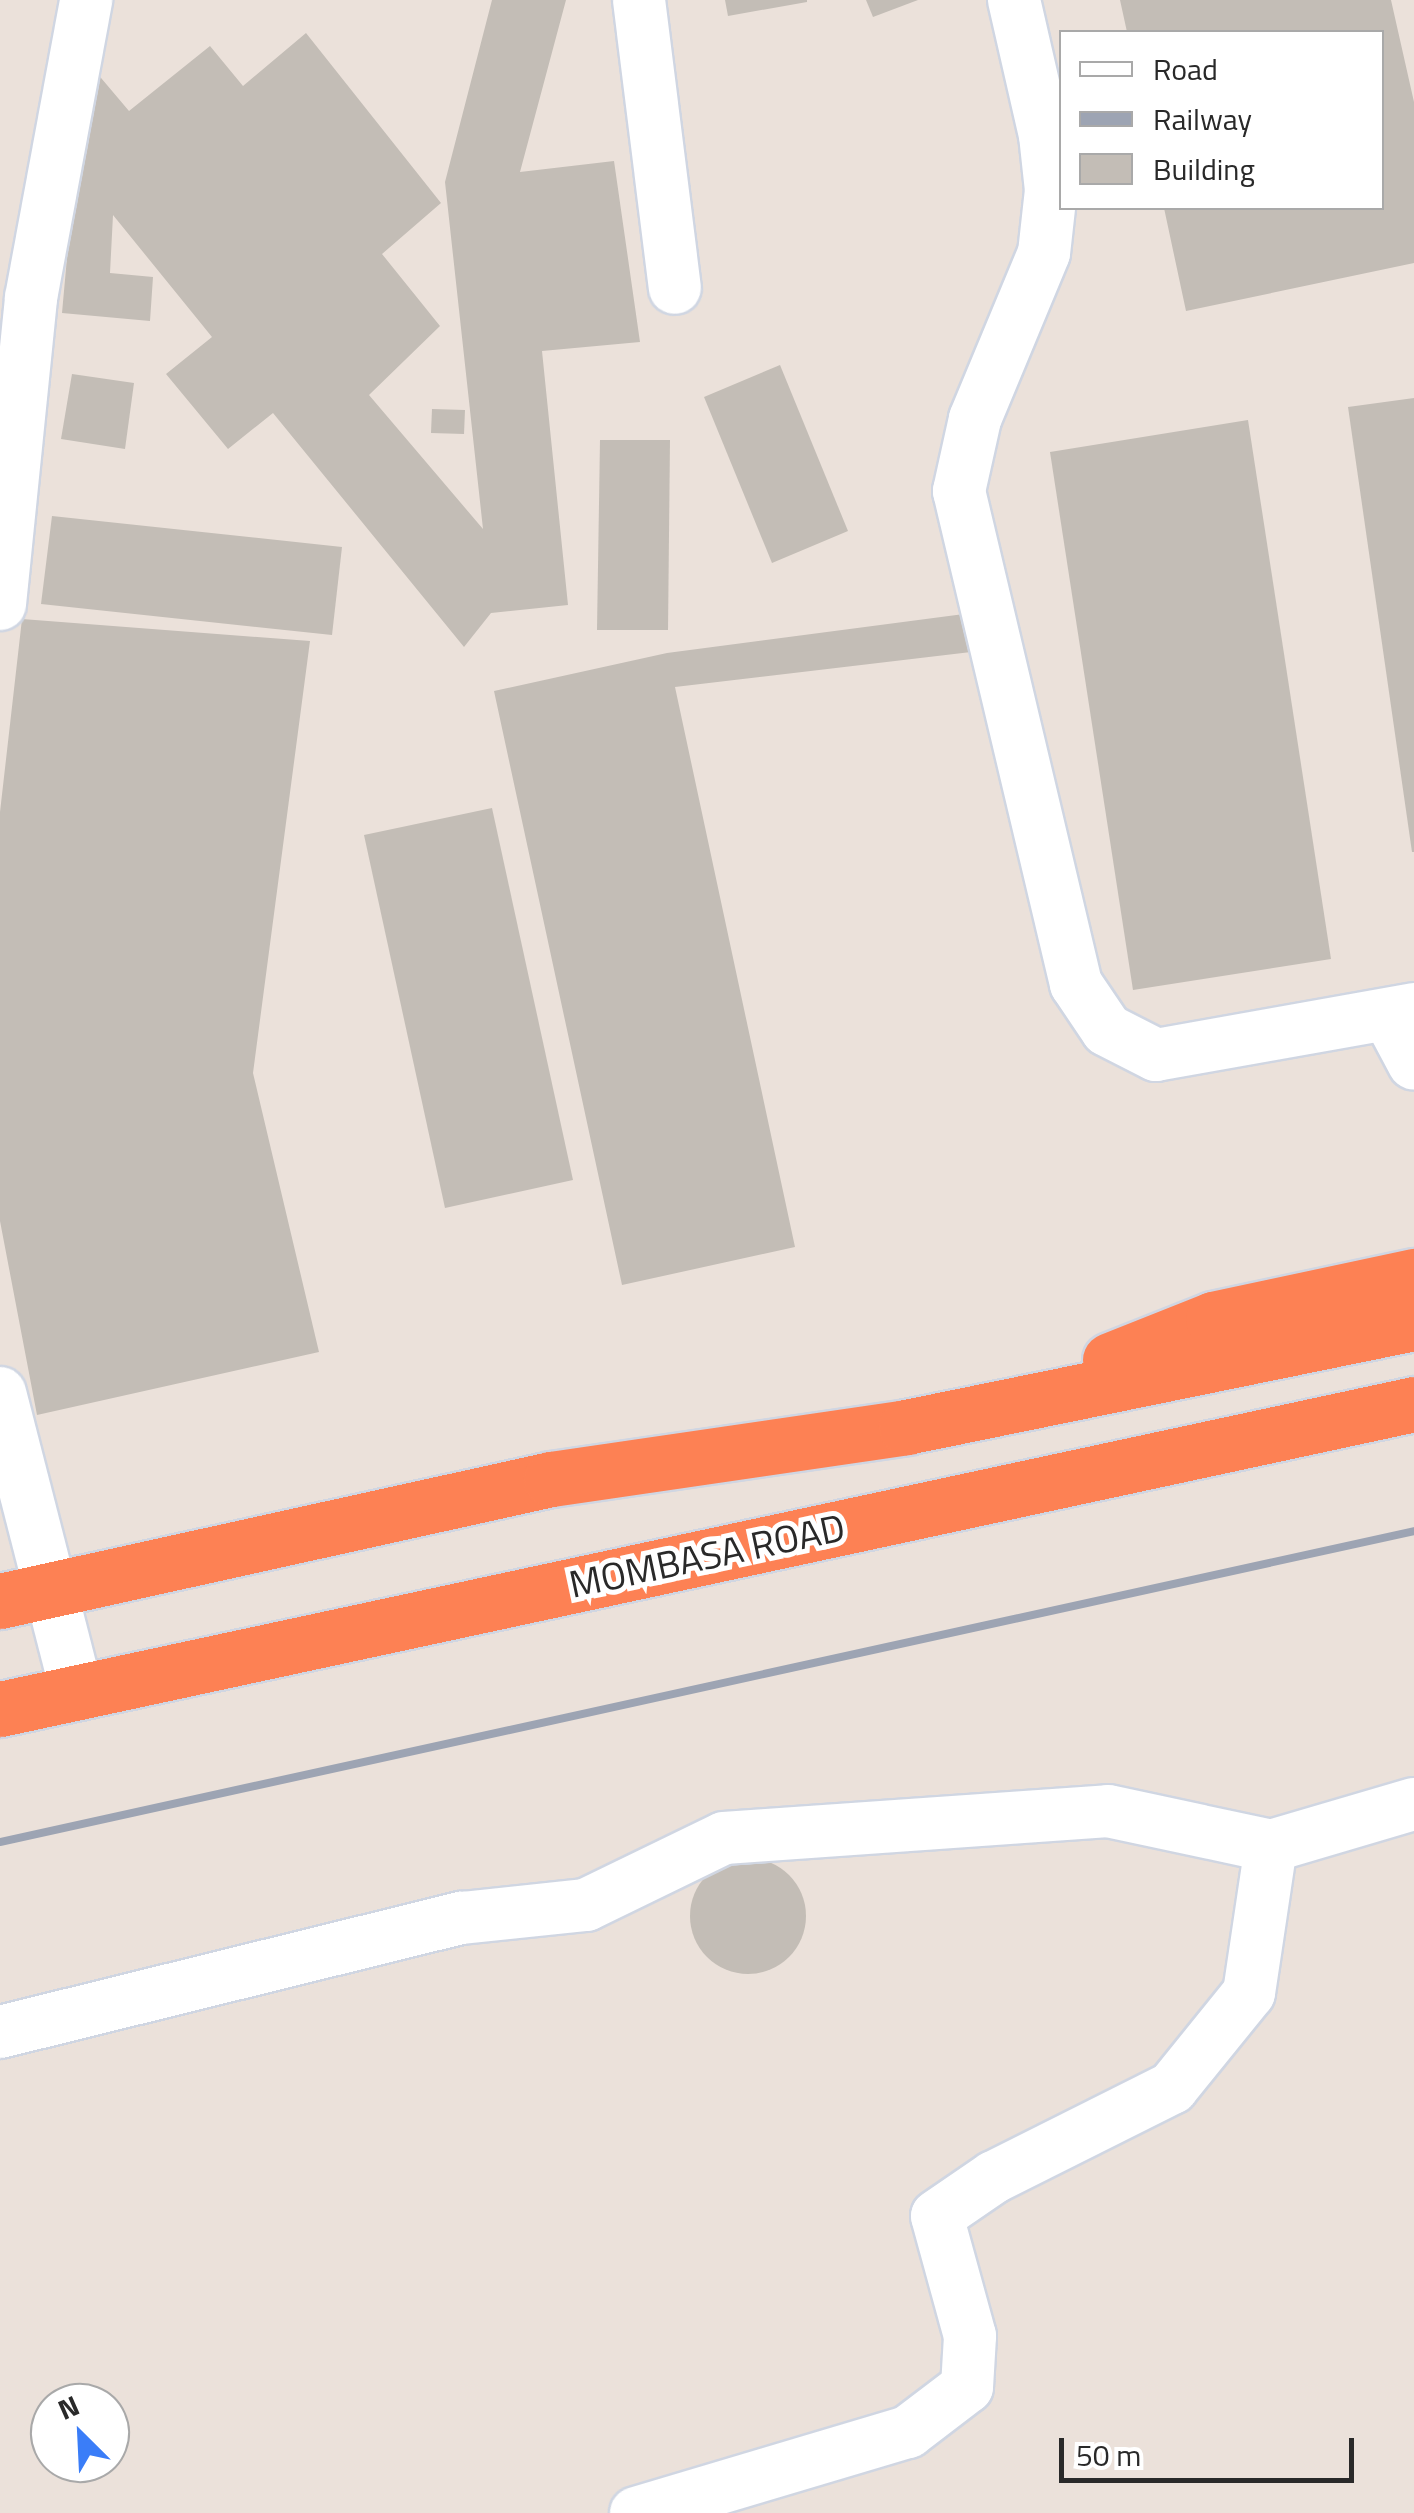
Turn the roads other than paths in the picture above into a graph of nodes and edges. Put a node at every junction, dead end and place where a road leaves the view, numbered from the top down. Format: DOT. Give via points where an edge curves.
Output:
graph roads {
  1 [pos="86,0"];
  2 [pos="638,0"];
  3 [pos="1014,0"];
  4 [pos="675,288"];
  5 [pos="0,604"];
  6 [pos="1401,1012"];
  7 [pos="1414,1064"];
  8 [pos="1414,1276"];
  9 [pos="1414,1323"];
  10 [pos="0,1392"];
  11 [pos="1414,1404"];
  12 [pos="967,1415"];
  13 [pos="26,1594"];
  14 [pos="76,1689"];
  15 [pos="0,1710"];
  16 [pos="1414,1804"];
  17 [pos="1271,1846"];
  18 [pos="0,2032"];
  19 [pos="636,2513"];
  1 -- 5 [label="street" via="31,298"];
  2 -- 4 [label="street"];
  3 -- 6 [label="street" via="1046,135 1051,190 1044,253 975,419 959,491 1076,984 1107,1030 1156,1056"];
  6 -- 7 [label="street"];
  8 -- 12 [label="highway" via="1213,1319"];
  9 -- 12 [label="highway"];
  10 -- 13 [label="street"];
  11 -- 14 [label="highway, MOMBASA ROAD"];
  12 -- 13 [label="highway" via="551,1479"];
  13 -- 14 [label="street"];
  14 -- 15 [label="highway, MOMBASA ROAD"];
  16 -- 17 [label="street"];
  17 -- 18 [label="street" via="1108,1811 724,1838 586,1906 462,1918"];
  17 -- 19 [label="street" via="1249,1994 1172,2088 994,2177 937,2216 970,2336 967,2388 908,2432"];
}
